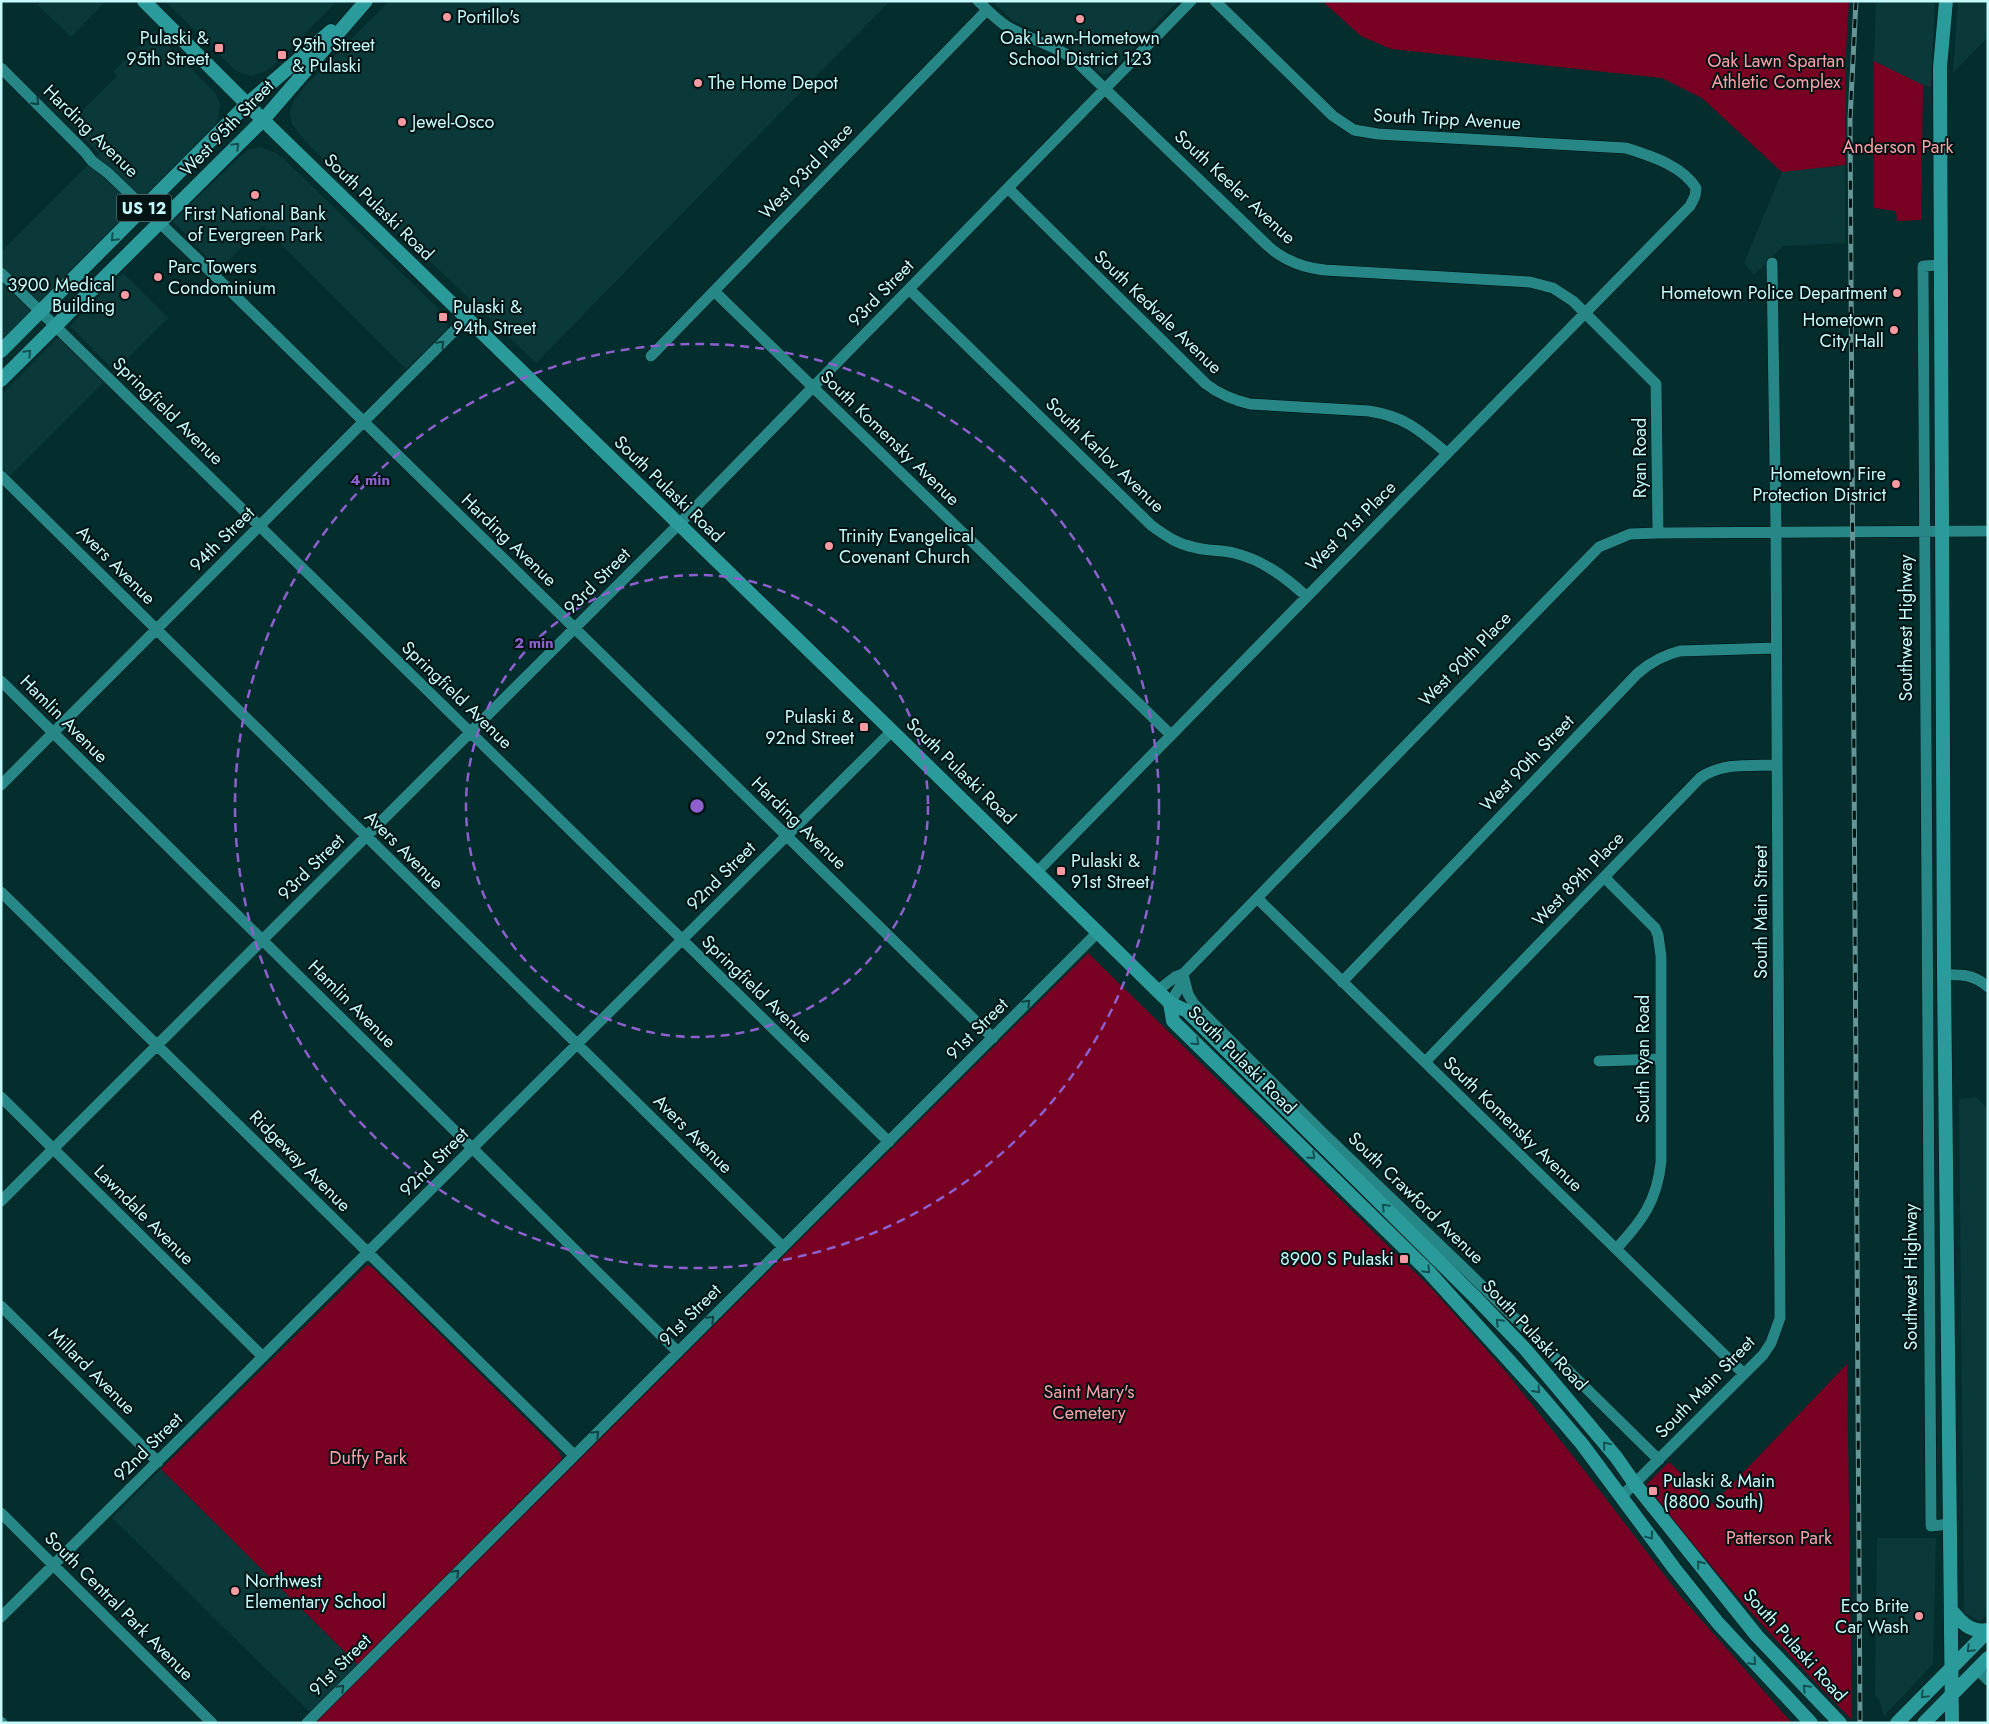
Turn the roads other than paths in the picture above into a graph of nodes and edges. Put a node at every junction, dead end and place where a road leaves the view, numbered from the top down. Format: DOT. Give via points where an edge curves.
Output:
graph roads {
  1 [pos="144,1"];
  2 [pos="366,1"];
  3 [pos="978,1"];
  4 [pos="1191,1"];
  5 [pos="1215,1"];
  6 [pos="1946,1"];
  7 [pos="987,10"];
  8 [pos="1,68"];
  9 [pos="1105,89"];
  10 [pos="247,104"];
  11 [pos="263,120"];
  12 [pos="1008,188"];
  13 [pos="1690,206"];
  14 [pos="144,208"];
  15 [pos="160,222"];
  16 [pos="1772,263"];
  17 [pos="1941,265"];
  18 [pos="1,273"];
  19 [pos="909,289"];
  20 [pos="714,291"];
  21 [pos="40,312"];
  22 [pos="1584,313"];
  23 [pos="467,318"];
  24 [pos="55,326"];
  25 [pos="1,350"];
  26 [pos="651,356"];
  27 [pos="1,380"];
  28 [pos="1656,384"];
  29 [pos="813,388"];
  30 [pos="363,422"];
  31 [pos="1448,453"];
  32 [pos="1,476"];
  33 [pos="679,524"];
  34 [pos="260,526"];
  35 [pos="1776,531"];
  36 [pos="1943,531"];
  37 [pos="1988,531"];
  38 [pos="1658,532"];
  39 [pos="1924,532"];
  40 [pos="1306,596"];
  41 [pos="575,628"];
  42 [pos="156,629"];
  43 [pos="1776,648"];
  44 [pos="1,682"];
  45 [pos="892,730"];
  46 [pos="471,732"];
  47 [pos="53,733"];
  48 [pos="1171,735"];
  49 [pos="1777,765"];
  50 [pos="1,784"];
  51 [pos="786,836"];
  52 [pos="366,837"];
  53 [pos="1037,872"];
  54 [pos="1604,877"];
  55 [pos="1,892"];
  56 [pos="1258,898"];
  57 [pos="1098,932"];
  58 [pos="262,940"];
  59 [pos="682,940"];
  60 [pos="1183,974"];
  61 [pos="1944,974"];
  62 [pos="1342,982"];
  63 [pos="1988,987"];
  64 [pos="1157,991"];
  65 [pos="1170,1003"];
  66 [pos="1928,1008"];
  67 [pos="1945,1008"];
  68 [pos="993,1038"];
  69 [pos="577,1044"];
  70 [pos="157,1046"];
  71 [pos="1661,1058"];
  72 [pos="1599,1061"];
  73 [pos="1424,1062"];
  74 [pos="1,1097"];
  75 [pos="889,1142"];
  76 [pos="472,1148"];
  77 [pos="53,1149"];
  78 [pos="1,1201"];
  79 [pos="783,1247"];
  80 [pos="1616,1249"];
  81 [pos="368,1253"];
  82 [pos="1,1306"];
  83 [pos="678,1352"];
  84 [pos="263,1357"];
  85 [pos="1744,1374"];
  86 [pos="574,1455"];
  87 [pos="1659,1460"];
  88 [pos="158,1462"];
  89 [pos="1635,1484"];
  90 [pos="1621,1497"];
  91 [pos="1,1513"];
  92 [pos="1950,1524"];
  93 [pos="54,1565"];
  94 [pos="1951,1610"];
  95 [pos="1,1617"];
  96 [pos="1988,1630"];
  97 [pos="1988,1658"];
  98 [pos="1952,1668"];
  99 [pos="1977,1669"];
  100 [pos="1988,1680"];
  101 [pos="1952,1695"];
  102 [pos="212,1723"];
  103 [pos="307,1723"];
  104 [pos="1811,1723"];
  105 [pos="1840,1723"];
  106 [pos="1897,1723"];
  107 [pos="1924,1723"];
  108 [pos="1952,1723"];
  1 -- 10 [label="main road, South Pulaski Road"];
  2 -- 10 [label="main road, West 95th Street / US 12"];
  2 -- 11 [label="main road, West 95th Street / US 12"];
  3 -- 7 [label="street, South Keeler Avenue"];
  4 -- 9 [label="street, 93rd Street"];
  5 -- 13 [label="street, South Tripp Avenue" via="1333,116 1354,130 1626,148 1686,175 1696,188"];
  6 -- 17 [label="main road, Southwest Highway" via="1940,66"];
  7 -- 9 [label="street, South Keeler Avenue" via="1008,27 1070,56"];
  7 -- 20 [label="street, West 93rd Place"];
  8 -- 14 [label="street, Harding Avenue, one-way" via="92,161"];
  9 -- 12 [label="street, 93rd Street"];
  9 -- 22 [label="street, South Keeler Avenue" via="1268,246 1288,261 1326,270 1530,282 1564,294"];
  10 -- 11 [label="main road, South Pulaski Road"];
  10 -- 14 [label="main road, West 95th Street / US 12"];
  15 -- 11 [label="main road, West 95th Street / US 12, one-way"];
  11 -- 23 [label="main road, South Pulaski Road"];
  12 -- 19 [label="street, 93rd Street"];
  12 -- 31 [label="street, South Kedvale Avenue" via="1216,392 1250,404 1388,414 1410,424"];
  13 -- 22 [label="street, West 91st Place"];
  14 -- 15 [label="street, Harding Avenue"];
  14 -- 21 [label="main road, West 95th Street / US 12, one-way"];
  15 -- 24 [label="main road, West 95th Street / US 12"];
  15 -- 30 [label="street, Harding Avenue"];
  16 -- 35 [label="street, South Main Street"];
  17 -- 36 [label="main road, Southwest Highway"];
  17 -- 39 [label="street, Southwest Highway" via="1924,266"];
  18 -- 21 [label="street, Springfield Avenue"];
  19 -- 29 [label="street, 93rd Street"];
  19 -- 40 [label="street, South Karlov Avenue" via="1152,526 1171,539 1192,547 1258,561 1284,576"];
  20 -- 26 [label="street, West 93rd Place"];
  20 -- 29 [label="street, South Komensky Avenue"];
  21 -- 24 [label="street, Springfield Avenue"];
  21 -- 25 [label="main road, West 95th Street / US 12"];
  22 -- 28 [label="street, South Keeler Avenue"];
  22 -- 31 [label="street, West 91st Place"];
  30 -- 23 [label="street, 94th Street, one-way"];
  23 -- 33 [label="main road, South Pulaski Road"];
  27 -- 24 [label="main road, West 95th Street / US 12, one-way"];
  24 -- 34 [label="street, Springfield Avenue"];
  28 -- 38 [label="street, Ryan Road"];
  29 -- 33 [label="street, 93rd Street"];
  29 -- 48 [label="street, South Komensky Avenue"];
  30 -- 34 [label="street, 94th Street"];
  30 -- 41 [label="street, Harding Avenue"];
  31 -- 40 [label="street, West 91st Place"];
  32 -- 42 [label="street, Avers Avenue"];
  33 -- 41 [label="street, 93rd Street"];
  33 -- 45 [label="main road, South Pulaski Road"];
  34 -- 42 [label="street, 94th Street"];
  34 -- 46 [label="street, Springfield Avenue"];
  35 -- 38 [label="street, West 90th Place"];
  35 -- 39 [label="street, West 90th Place"];
  35 -- 43 [label="street, South Main Street"];
  36 -- 37 [label="street, West 90th Place"];
  36 -- 39 [label="street, West 90th Place"];
  36 -- 61 [label="main road, Southwest Highway"];
  38 -- 56 [label="street, West 90th Place" via="1620,537 1595,551"];
  39 -- 66 [label="street, Southwest Highway"];
  40 -- 48 [label="street, West 91st Place"];
  41 -- 46 [label="street, 93rd Street"];
  41 -- 51 [label="street, Harding Avenue"];
  42 -- 47 [label="street, 94th Street"];
  42 -- 52 [label="street, Avers Avenue"];
  43 -- 49 [label="street, South Main Street"];
  43 -- 62 [label="street, West 90th Street" via="1680,651 1648,665"];
  44 -- 47 [label="street, Hamlin Avenue"];
  45 -- 51 [label="street, 92nd Street"];
  45 -- 53 [label="main road, South Pulaski Road"];
  46 -- 52 [label="street, 93rd Street"];
  46 -- 59 [label="street, Springfield Avenue"];
  47 -- 50 [label="street, 94th Street"];
  47 -- 58 [label="street, Hamlin Avenue"];
  48 -- 53 [label="street, West 91st Place"];
  49 -- 54 [label="street, West 89th Place" via="1726,767 1707,774"];
  49 -- 85 [label="street, South Main Street" via="1780,1318 1764,1355"];
  51 -- 59 [label="street, 92nd Street"];
  51 -- 68 [label="street, Harding Avenue"];
  52 -- 58 [label="street, 93rd Street"];
  52 -- 69 [label="street, Avers Avenue"];
  53 -- 57 [label="main road, South Pulaski Road"];
  54 -- 71 [label="street, South Ryan Road" via="1648,920 1658,935"];
  54 -- 73 [label="street, West 89th Place"];
  55 -- 70 [label="street, Ridgeway Avenue"];
  56 -- 60 [label="street, West 90th Place"];
  56 -- 62 [label="street, South Komensky Avenue"];
  57 -- 64 [label="main road, South Pulaski Road"];
  68 -- 57 [label="street, 91st Street, one-way"];
  58 -- 70 [label="street, 93rd Street"];
  58 -- 76 [label="street, Hamlin Avenue"];
  59 -- 69 [label="street, 92nd Street"];
  59 -- 75 [label="street, Springfield Avenue"];
  60 -- 64 [label="street, West 90th Place"];
  60 -- 65 [label="street, West 90th Place" via="1181,985"];
  60 -- 87 [label="street, South Crawford Avenue" via="1194,1004"];
  61 -- 63 [label="street" via="1964,974"];
  61 -- 67 [label="main road, Southwest Highway"];
  62 -- 73 [label="street, South Komensky Avenue"];
  64 -- 65 [label="main road, South Pulaski Road"];
  89 -- 65 [label="main road, South Pulaski Road, one-way" via="1571,1402 1488,1311 1187,1011"];
  65 -- 90 [label="main road, South Pulaski Road, one-way" via="1174,1021 1442,1286 1582,1444"];
  66 -- 67 [label="street"];
  66 -- 92 [label="street, Southwest Highway" via="1931,1526"];
  67 -- 92 [label="main road, Southwest Highway"];
  68 -- 75 [label="street, 91st Street"];
  69 -- 76 [label="street, 92nd Street"];
  69 -- 79 [label="street, Avers Avenue"];
  70 -- 77 [label="street, 93rd Street"];
  70 -- 81 [label="street, Ridgeway Avenue"];
  71 -- 72 [label="street"];
  71 -- 80 [label="street, South Ryan Road" via="1661,1162 1657,1188 1645,1215"];
  73 -- 80 [label="street, South Komensky Avenue"];
  74 -- 77 [label="street, Lawndale Avenue"];
  75 -- 79 [label="street, 91st Street"];
  76 -- 81 [label="street, 92nd Street"];
  76 -- 83 [label="street, Hamlin Avenue"];
  77 -- 78 [label="street, 93rd Street"];
  77 -- 84 [label="street, Lawndale Avenue"];
  83 -- 79 [label="street, 91st Street, one-way"];
  80 -- 85 [label="street, South Komensky Avenue"];
  81 -- 84 [label="street, 92nd Street"];
  81 -- 86 [label="street, Ridgeway Avenue"];
  82 -- 88 [label="street, Millard Avenue"];
  86 -- 83 [label="street, 91st Street, one-way"];
  84 -- 88 [label="street, 92nd Street"];
  85 -- 87 [label="street, South Main Street"];
  103 -- 86 [label="street, 91st Street, one-way"];
  87 -- 89 [label="street, South Main Street"];
  88 -- 93 [label="street, 92nd Street"];
  89 -- 90 [label="street, South Main Street"];
  105 -- 89 [label="main road, South Pulaski Road, one-way" via="1757,1636"];
  90 -- 104 [label="main road, South Pulaski Road, one-way" via="1718,1623"];
  91 -- 93 [label="street, South Central Park Avenue"];
  92 -- 94 [label="main road, Southwest Highway"];
  93 -- 95 [label="street, 92nd Street"];
  93 -- 102 [label="street, South Central Park Avenue"];
  94 -- 96 [label="main road" via="1970,1629"];
  94 -- 98 [label="main road, Southwest Highway"];
  96 -- 98 [label="main road, one-way"];
  97 -- 99 [label="main road"];
  98 -- 101 [label="main road, Southwest Highway"];
  98 -- 106 [label="main road, one-way"];
  99 -- 100 [label="street"];
  99 -- 101 [label="main road"];
  101 -- 107 [label="main road"];
  101 -- 108 [label="main road, Southwest Highway"];
}
